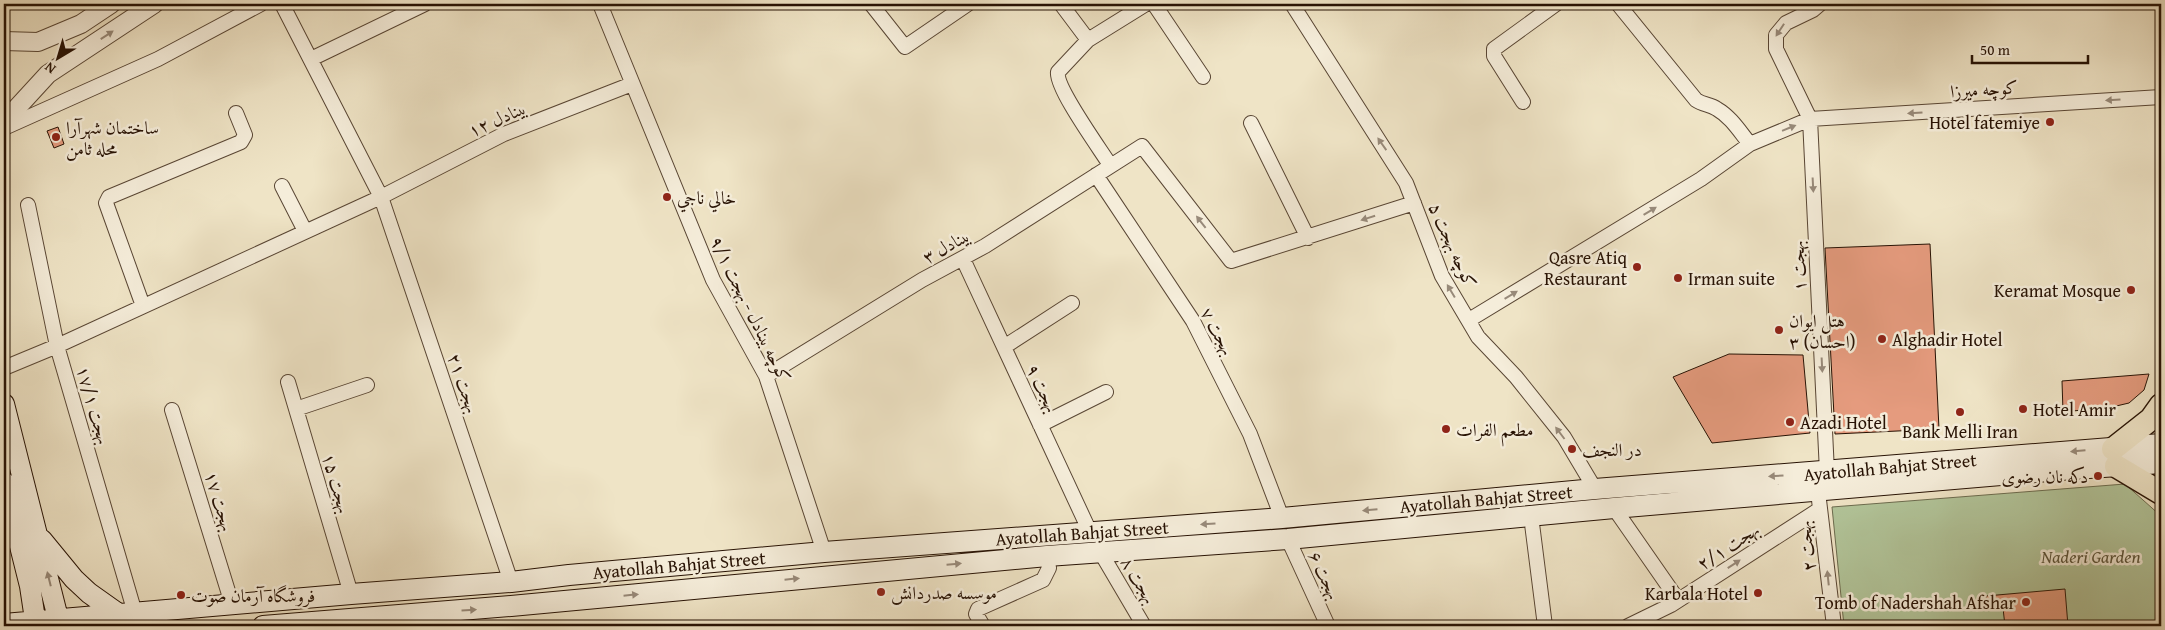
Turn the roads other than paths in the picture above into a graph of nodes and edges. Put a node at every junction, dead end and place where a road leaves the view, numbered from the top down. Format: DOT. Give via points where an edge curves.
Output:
graph roads {
  1 [pos="154,4"];
  2 [pos="261,4"];
  3 [pos="282,4"];
  4 [pos="425,4"];
  5 [pos="600,4"];
  6 [pos="872,4"];
  7 [pos="968,4"];
  8 [pos="1061,4"];
  9 [pos="1146,4"];
  10 [pos="1154,4"];
  11 [pos="1292,4"];
  12 [pos="1556,4"];
  13 [pos="1618,4"];
  14 [pos="1820,4"];
  15 [pos="105,5"];
  16 [pos="1088,40"];
  17 [pos="4,41"];
  18 [pos="311,59"];
  19 [pos="1203,77"];
  20 [pos="632,84"];
  21 [pos="2161,97"];
  22 [pos="1523,102"];
  23 [pos="236,113"];
  24 [pos="1810,119"];
  25 [pos="4,122"];
  26 [pos="1252,123"];
  27 [pos="4,128"];
  28 [pos="1750,144"];
  29 [pos="1110,165"];
  30 [pos="1096,175"];
  31 [pos="282,186"];
  32 [pos="381,197"];
  33 [pos="1414,203"];
  34 [pos="28,205"];
  35 [pos="305,231"];
  36 [pos="1308,238"];
  37 [pos="963,259"];
  38 [pos="1072,303"];
  39 [pos="143,306"];
  40 [pos="1469,320"];
  41 [pos="57,346"];
  42 [pos="1004,347"];
  43 [pos="4,368"];
  44 [pos="766,376"];
  45 [pos="288,382"];
  46 [pos="367,385"];
  47 [pos="1106,392"];
  48 [pos="4,404"];
  49 [pos="2161,405"];
  50 [pos="296,409"];
  51 [pos="172,410"];
  52 [pos="1040,425"];
  53 [pos="2161,444"];
  54 [pos="2114,457"];
  55 [pos="2161,463"];
  56 [pos="1827,472"];
  57 [pos="4,482"];
  58 [pos="1595,489"];
  59 [pos="2161,492"];
  60 [pos="1819,500"];
  61 [pos="1614,508"];
  62 [pos="1531,516"];
  63 [pos="1282,518"];
  64 [pos="1090,532"];
  65 [pos="38,534"];
  66 [pos="1288,539"];
  67 [pos="824,552"];
  68 [pos="1101,553"];
  69 [pos="1047,556"];
  70 [pos="511,582"];
  71 [pos="351,594"];
  72 [pos="1678,600"];
  73 [pos="232,604"];
  74 [pos="127,614"];
  75 [pos="60,623"];
  76 [pos="4,624"];
  77 [pos="36,624"];
  78 [pos="263,626"];
  79 [pos="984,626"];
  80 [pos="1144,626"];
  81 [pos="1328,626"];
  82 [pos="1545,626"];
  83 [pos="1628,626"];
  84 [pos="1834,626"];
  25 -- 1 [label="street, one-way" via="48,74"];
  2 -- 27 [label="street" via="158,59"];
  3 -- 18 [label="street, بهجت ۲۱"];
  4 -- 18 [label="street"];
  5 -- 20 [label="street, کوچه بینادل - بهجت ۹/۱"];
  6 -- 7 [label="street" via="905,47"];
  8 -- 16 [label="street"];
  9 -- 16 [label="street"];
  10 -- 19 [label="street"];
  33 -- 11 [label="street, کوچه بهجت ۵, one-way" via="1406,183"];
  12 -- 22 [label="street" via="1494,49 1494,56"];
  13 -- 28 [label="street" via="1696,100 1726,114"];
  14 -- 24 [label="street, one-way" via="1786,22 1776,35 1776,49"];
  15 -- 17 [label="street" via="81,24 38,42"];
  16 -- 29 [label="street" via="1062,67 1057,77 1065,96"];
  18 -- 32 [label="street, بهجت ۲۱"];
  20 -- 32 [label="street, بینادل ۱۲" via="504,134"];
  20 -- 44 [label="street, کوچه بینادل - بهجت ۹/۱" via="713,280"];
  21 -- 24 [label="street, کوچه میرزا, one-way"];
  23 -- 39 [label="street" via="245,135 241,142 109,198 106,203"];
  28 -- 24 [label="street, کوچه میرزا, one-way"];
  24 -- 56 [label="street, بهجت ۱, one-way"];
  26 -- 36 [label="street"];
  40 -- 28 [label="street, کوچه میرزا, one-way" via="1701,180"];
  29 -- 30 [label="street, بینادل ۳"];
  36 -- 29 [label="street, بینادل ۳, one-way" via="1231,261 1142,146"];
  30 -- 37 [label="street, بینادل ۳"];
  30 -- 63 [label="street, بهجت ۷" via="1193,321 1250,434"];
  31 -- 35 [label="street"];
  32 -- 35 [label="street, بینادل ۱۲"];
  32 -- 70 [label="street, بهجت ۲۱"];
  33 -- 36 [label="street, one-way"];
  40 -- 33 [label="street, کوچه بهجت ۵, one-way" via="1442,276"];
  34 -- 41 [label="street, بهجت ۱۷/۱"];
  35 -- 39 [label="street, بینادل ۱۲"];
  37 -- 42 [label="street, بهجت ۹"];
  37 -- 44 [label="street, بینادل ۳" via="922,280"];
  38 -- 42 [label="street"];
  39 -- 41 [label="street, بینادل ۱۲"];
  58 -- 40 [label="street, کوچه بهجت ۵, one-way" via="1564,437 1516,377 1478,337"];
  41 -- 43 [label="street, بینادل ۱۲"];
  41 -- 74 [label="street, بهجت ۱۷/۱"];
  42 -- 52 [label="street, بهجت ۹"];
  44 -- 67 [label="street, کوچه بینادل - بهجت ۹/۱"];
  45 -- 50 [label="street, بهجت ۱۵"];
  46 -- 50 [label="street"];
  47 -- 52 [label="street"];
  48 -- 65 [label="main road"];
  49 -- 54 [label="main road"];
  50 -- 71 [label="street, بهجت ۱۵"];
  51 -- 73 [label="street, بهجت ۱۷"];
  52 -- 64 [label="street, بهجت ۹"];
  53 -- 54 [label="main road, Ayatollah Bahjat Street"];
  54 -- 55 [label="main road, Ayatollah Bahjat Street"];
  54 -- 56 [label="main road, Ayatollah Bahjat Street, one-way"];
  54 -- 59 [label="main road"];
  54 -- 60 [label="main road, Ayatollah Bahjat Street"];
  56 -- 58 [label="main road, Ayatollah Bahjat Street, one-way"];
  57 -- 77 [label="main road" via="30,586"];
  58 -- 63 [label="main road, Ayatollah Bahjat Street, one-way"];
  60 -- 61 [label="main road, Ayatollah Bahjat Street"];
  72 -- 60 [label="street, بهجت ۲/۱, one-way"];
  84 -- 60 [label="street, بهجت ۲, one-way"];
  61 -- 62 [label="main road, Ayatollah Bahjat Street"];
  61 -- 72 [label="street"];
  62 -- 66 [label="main road, Ayatollah Bahjat Street"];
  62 -- 82 [label="street"];
  63 -- 64 [label="main road, Ayatollah Bahjat Street, one-way"];
  64 -- 67 [label="main road, Ayatollah Bahjat Street"];
  65 -- 74 [label="main road" via="89,593"];
  75 -- 65 [label="main road, one-way"];
  66 -- 68 [label="main road, Ayatollah Bahjat Street"];
  66 -- 81 [label="street, بهجت ۶"];
  67 -- 70 [label="main road, Ayatollah Bahjat Street"];
  68 -- 69 [label="main road, Ayatollah Bahjat Street"];
  68 -- 80 [label="street, بهجت ۸"];
  78 -- 69 [label="main road, Ayatollah Bahjat Street, one-way"];
  69 -- 79 [label="street" via="1049,568 1043,580 978,609 976,614"];
  70 -- 71 [label="main road, Ayatollah Bahjat Street"];
  71 -- 73 [label="main road, Ayatollah Bahjat Street"];
  72 -- 83 [label="street, بهجت ۲/۱"];
  73 -- 74 [label="main road, Ayatollah Bahjat Street"];
  74 -- 75 [label="main road, Ayatollah Bahjat Street"];
  75 -- 77 [label="main road, Ayatollah Bahjat Street"];
  76 -- 77 [label="main road, Ayatollah Bahjat Street"];
}
